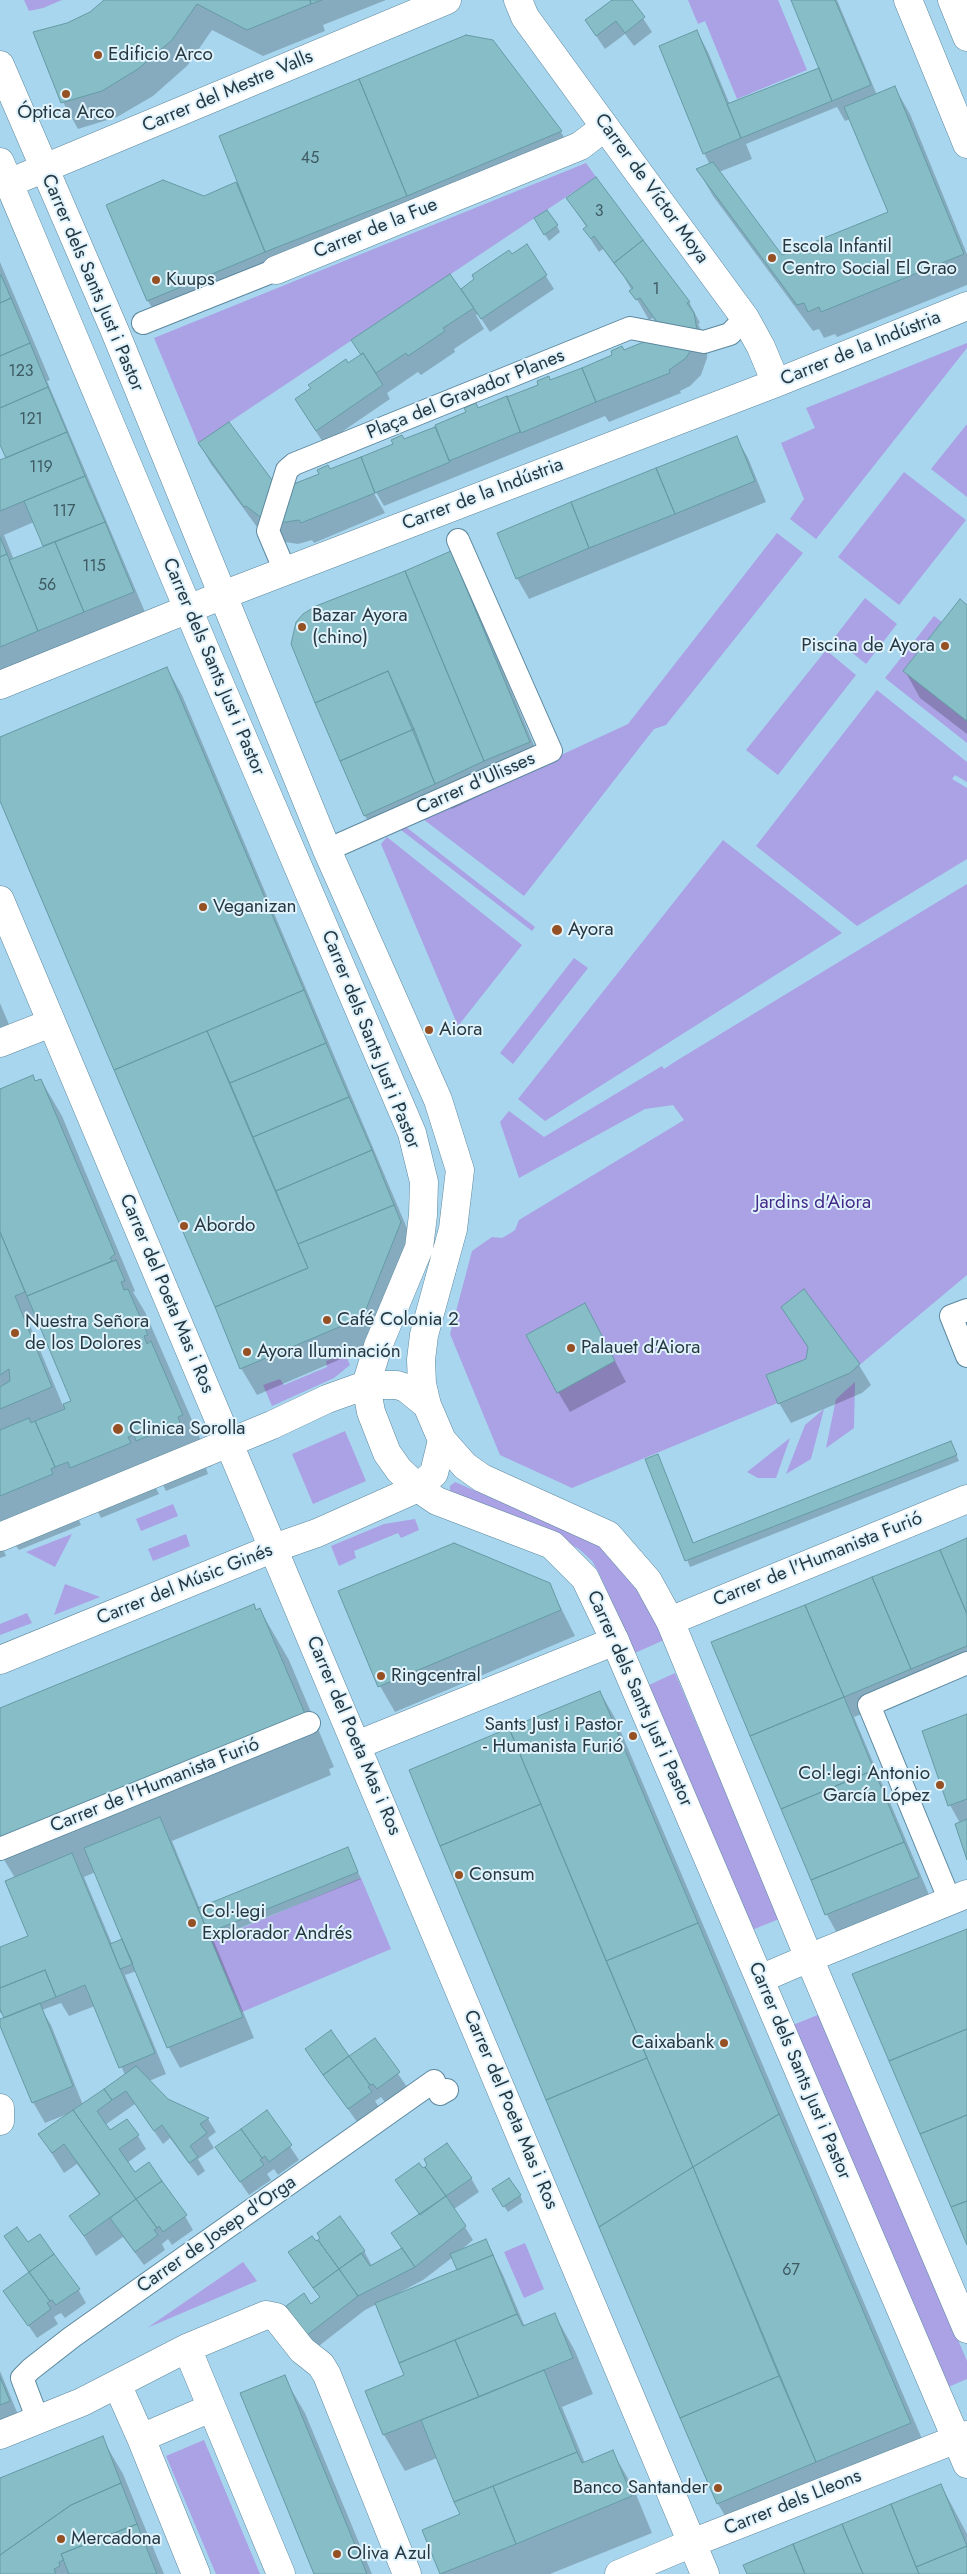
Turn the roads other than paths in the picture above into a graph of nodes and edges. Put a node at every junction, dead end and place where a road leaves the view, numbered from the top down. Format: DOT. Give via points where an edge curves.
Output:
graph roads {
  1 [pos="447,0"];
  2 [pos="518,0"];
  3 [pos="908,0"];
  4 [pos="952,0"];
  5 [pos="967,37"];
  6 [pos="0,65"];
  7 [pos="604,127"];
  8 [pos="967,144"];
  9 [pos="43,169"];
  10 [pos="4,172"];
  11 [pos="276,270"];
  12 [pos="967,306"];
  13 [pos="746,318"];
  14 [pos="144,323"];
  15 [pos="776,383"];
  16 [pos="458,540"];
  17 [pos="285,571"];
  18 [pos="223,595"];
  19 [pos="188,610"];
  20 [pos="0,685"];
  21 [pos="327,850"];
  22 [pos="0,900"];
  23 [pos="51,1023"];
  24 [pos="0,1043"];
  25 [pos="967,1310"];
  26 [pos="967,1356"];
  27 [pos="366,1385"];
  28 [pos="427,1405"];
  29 [pos="442,1440"];
  30 [pos="230,1442"];
  31 [pos="418,1488"];
  32 [pos="967,1499"];
  33 [pos="0,1536"];
  34 [pos="274,1548"];
  35 [pos="670,1622"];
  36 [pos="616,1641"];
  37 [pos="0,1660"];
  38 [pos="967,1663"];
  39 [pos="309,1723"];
  40 [pos="357,1745"];
  41 [pos="0,1849"];
  42 [pos="958,1898"];
  43 [pos="809,1958"];
  44 [pos="760,1979"];
  45 [pos="447,2090"];
  46 [pos="0,2108"];
  47 [pos="0,2121"];
  48 [pos="967,2329"];
  49 [pos="187,2348"];
  50 [pos="117,2384"];
  51 [pos="211,2408"];
  52 [pos="38,2420"];
  53 [pos="0,2435"];
  54 [pos="962,2437"];
  55 [pos="141,2438"];
  56 [pos="967,2464"];
  57 [pos="692,2543"];
  58 [pos="196,2574"];
  59 [pos="281,2574"];
  60 [pos="407,2574"];
  61 [pos="619,2574"];
  62 [pos="705,2574"];
  1 -- 9 [label="street, Carrer del Mestre Valls"];
  2 -- 7 [label="street, Carrer de Víctor Moya" via="525,17"];
  3 -- 8 [label="street"];
  4 -- 5 [label="street"];
  6 -- 9 [label="street, Carrer dels Sants Just i Pastor"];
  7 -- 11 [label="street, Carrer de la Fue" via="580,146"];
  7 -- 13 [label="street, Carrer de Víctor Moya"];
  9 -- 10 [label="street, Carrer del Mestre Valls"];
  9 -- 18 [label="street, Carrer dels Sants Just i Pastor" via="114,329"];
  10 -- 19 [label="street, Carrer dels Sants Just i Pastor"];
  11 -- 14 [label="street, Carrer de la Fue"];
  12 -- 15 [label="street, Carrer de la Indústria"];
  13 -- 15 [label="street, Carrer de Víctor Moya"];
  13 -- 17 [label="street, Plaça del Gravador Planes" via="730,334 704,342 630,328 294,464 287,470 268,531"];
  15 -- 17 [label="street, Carrer de la Indústria"];
  16 -- 21 [label="street, Carrer d'Ulisses" via="551,751"];
  17 -- 18 [label="street, Carrer de la Indústria"];
  18 -- 19 [label="street, Carrer de la Indústria"];
  18 -- 21 [label="street, Carrer dels Sants Just i Pastor"];
  19 -- 20 [label="street, Carrer de la Indústria"];
  19 -- 27 [label="street, Carrer dels Sants Just i Pastor" via="412,1133 424,1182 418,1248 378,1346"];
  21 -- 28 [label="street, Carrer dels Sants Just i Pastor" via="438,1100 460,1170 453,1229 424,1335 422,1384"];
  22 -- 23 [label="street, Carrer del Poeta Mas i Ros"];
  23 -- 24 [label="street"];
  23 -- 30 [label="street, Carrer del Poeta Mas i Ros"];
  25 -- 26 [label="street" via="951,1316"];
  27 -- 28 [label="street" via="397,1385"];
  27 -- 30 [label="street" via="327,1398"];
  27 -- 31 [label="street, Carrer dels Sants Just i Pastor" via="371,1412 387,1453"];
  28 -- 29 [label="street, Carrer dels Sants Just i Pastor"];
  29 -- 31 [label="street" via="434,1473"];
  29 -- 35 [label="street, Carrer dels Sants Just i Pastor" via="465,1466 482,1478 608,1535 648,1581"];
  30 -- 33 [label="street"];
  30 -- 34 [label="street, Carrer del Poeta Mas i Ros"];
  31 -- 34 [label="street, Carrer del Músic Ginés"];
  31 -- 36 [label="street, Carrer dels Sants Just i Pastor" via="437,1501 552,1544 585,1578"];
  32 -- 35 [label="street, Carrer de l'Humanista Furió"];
  34 -- 37 [label="street, Carrer del Músic Ginés"];
  34 -- 40 [label="street, Carrer del Poeta Mas i Ros"];
  35 -- 43 [label="street, Carrer dels Sants Just i Pastor"];
  36 -- 40 [label="street"];
  36 -- 44 [label="street, Carrer dels Sants Just i Pastor"];
  38 -- 42 [label="street" via="869,1705"];
  39 -- 41 [label="street, Carrer de l'Humanista Furió"];
  40 -- 57 [label="street, Carrer del Poeta Mas i Ros"];
  42 -- 43 [label="street"];
  43 -- 44 [label="street"];
  43 -- 48 [label="street, Carrer dels Sants Just i Pastor"];
  44 -- 54 [label="street, Carrer dels Sants Just i Pastor"];
  45 -- 52 [label="street, Carrer de Josep d'Orga" via="440,2094 434,2081 31,2368 22,2378"];
  46 -- 47 [label="street"];
  49 -- 50 [label="street"];
  49 -- 51 [label="street"];
  49 -- 60 [label="street" via="266,2315 276,2317 327,2375"];
  50 -- 52 [label="street"];
  50 -- 55 [label="street"];
  51 -- 55 [label="street"];
  51 -- 59 [label="street"];
  52 -- 53 [label="street"];
  54 -- 56 [label="street, Carrer dels Sants Just i Pastor"];
  54 -- 57 [label="street, Carrer dels Lleons"];
  55 -- 58 [label="street"];
  57 -- 61 [label="street, Carrer dels Lleons"];
  57 -- 62 [label="street, Carrer del Poeta Mas i Ros"];
}
